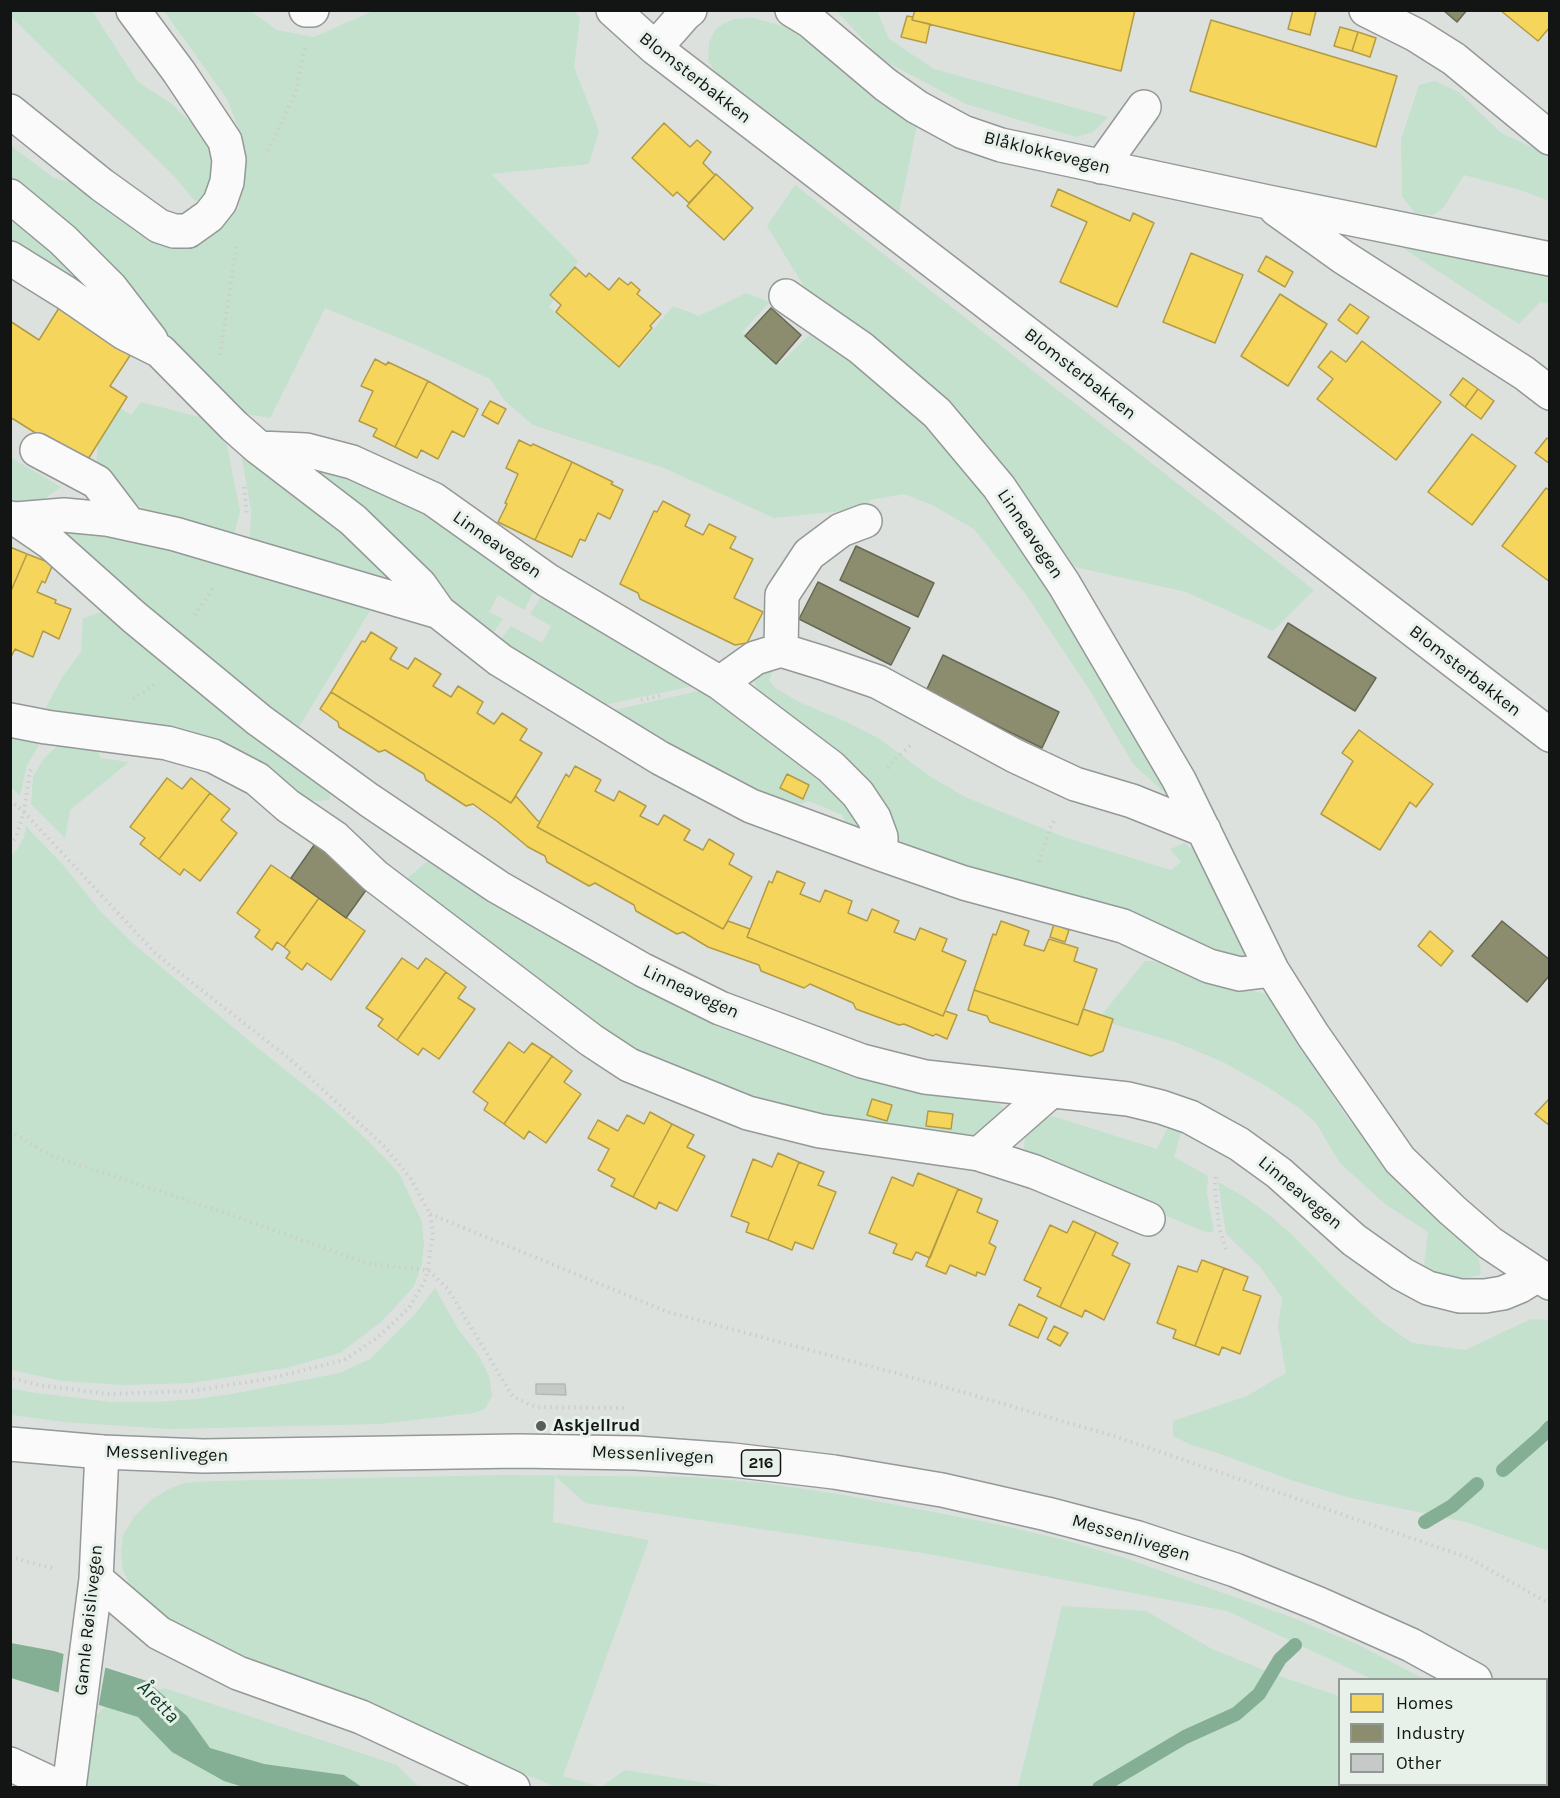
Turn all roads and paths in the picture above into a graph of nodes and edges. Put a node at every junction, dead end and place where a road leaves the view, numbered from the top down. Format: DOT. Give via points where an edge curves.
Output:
graph roads {
  1 [pos="133,10"];
  2 [pos="613,10"];
  3 [pos="690,10"];
  4 [pos="792,10"];
  5 [pos="1366,10"];
  6 [pos="309,11"];
  7 [pos="655,48"];
  8 [pos="1144,106"];
  9 [pos="10,111"];
  10 [pos="1550,138"];
  11 [pos="265,160"];
  12 [pos="1101,167"];
  13 [pos="10,195"];
  14 [pos="1268,202"];
  15 [pos="10,258"];
  16 [pos="1550,259"];
  17 [pos="786,296"];
  18 [pos="160,351"];
  19 [pos="1550,393"];
  20 [pos="260,448"];
  21 [pos="38,450"];
  22 [pos="13,519"];
  23 [pos="865,521"];
  24 [pos="129,524"];
  25 [pos="439,612"];
  26 [pos="781,650"];
  27 [pos="720,683"];
  28 [pos="585,712"];
  29 [pos="940,716"];
  30 [pos="10,720"];
  31 [pos="1550,735"];
  32 [pos="10,800"];
  33 [pos="369,800"];
  34 [pos="867,808"];
  35 [pos="24,812"];
  36 [pos="1050,828"];
  37 [pos="1204,830"];
  38 [pos="335,838"];
  39 [pos="10,845"];
  40 [pos="881,854"];
  41 [pos="1036,872"];
  42 [pos="1272,970"];
  43 [pos="1051,1091"];
  44 [pos="10,1131"];
  45 [pos="1239,1144"];
  46 [pos="979,1154"];
  47 [pos="430,1214"];
  48 [pos="1148,1218"];
  49 [pos="1227,1253"];
  50 [pos="428,1270"];
  51 [pos="1544,1279"];
  52 [pos="10,1378"];
  53 [pos="626,1408"];
  54 [pos="10,1444"];
  55 [pos="102,1452"];
  56 [pos="10,1557"];
  57 [pos="96,1579"];
  58 [pos="1550,1604"];
  59 [pos="1471,1678"];
  60 [pos="10,1764"];
  61 [pos="61,1788"];
  62 [pos="69,1788"];
  63 [pos="513,1788"];
  1 -- 9 [label="street" via="225,141 227,182 220,202 209,216 188,231 159,226"];
  2 -- 7 [label="street, Blomsterbakken"];
  3 -- 7 [label="street"];
  4 -- 12 [label="street, Blåklokkevegen" via="886,85 963,132 1001,145"];
  5 -- 10 [label="street" via="1455,59"];
  6 -- 11 [label="path" via="295,94"];
  7 -- 31 [label="street, Blomsterbakken"];
  8 -- 12 [label="street"];
  12 -- 14 [label="street, Blåklokkevegen"];
  13 -- 18 [label="street" via="111,288"];
  14 -- 16 [label="street, Blåklokkevegen"];
  14 -- 19 [label="street, Blåklokkevegen" via="1343,257"];
  15 -- 18 [label="street, Linneavegen" via="124,333"];
  17 -- 37 [label="street, Linneavegen" via="861,348 937,413 999,487 1064,584 1179,780"];
  18 -- 20 [label="street, Linneavegen"];
  20 -- 25 [label="street, Linneavegen" via="353,520 420,585"];
  20 -- 27 [label="street, Linneavegen" via="306,450 352,462 433,499 547,580"];
  21 -- 24 [label="street" via="97,482"];
  22 -- 24 [label="street, Linneavegen" via="64,515"];
  22 -- 33 [label="street, Linneavegen" via="51,543 259,720"];
  23 -- 26 [label="street" via="841,530 809,554 782,595"];
  24 -- 25 [label="street, Linneavegen"];
  25 -- 28 [label="street, Linneavegen" via="500,660"];
  26 -- 27 [label="street" via="755,658"];
  26 -- 29 [label="street" via="878,682"];
  27 -- 28 [label="path"];
  27 -- 34 [label="street, Linneavegen" via="831,767"];
  28 -- 40 [label="street, Linneavegen" via="660,758 751,806"];
  29 -- 34 [label="path" via="894,760 884,774 877,797"];
  29 -- 37 [label="street" via="1075,784 1132,801"];
  30 -- 38 [label="street" via="167,743 213,756 257,779"];
  32 -- 35 [label="path"];
  33 -- 38 [label="street"];
  33 -- 43 [label="street, Linneavegen" via="498,887 643,970 720,1008 862,1061 925,1077"];
  34 -- 40 [label="street, Linneavegen" via="881,837"];
  35 -- 39 [label="path"];
  35 -- 47 [label="path" via="157,956 291,1060 385,1147 411,1179"];
  36 -- 41 [label="path"];
  37 -- 42 [label="street, Linneavegen"];
  38 -- 46 [label="street" via="375,876 629,1065 759,1116 819,1131"];
  40 -- 42 [label="street, Linneavegen" via="964,883 1123,926 1209,966 1240,974"];
  42 -- 51 [label="street, Linneavegen" via="1400,1160 1483,1236"];
  43 -- 45 [label="street, Linneavegen" via="1128,1099 1161,1107"];
  43 -- 46 [label="street"];
  44 -- 50 [label="path" via="52,1156 220,1210 369,1264"];
  45 -- 49 [label="path" via="1218,1167 1215,1184 1219,1227"];
  45 -- 51 [label="street, Linneavegen" via="1279,1173 1354,1240 1428,1288 1460,1296 1485,1296"];
  46 -- 48 [label="street"];
  47 -- 50 [label="path" via="433,1235"];
  47 -- 58 [label="path" via="668,1312 1117,1437 1469,1558"];
  50 -- 52 [label="path" via="409,1308 377,1338 333,1363 273,1378 192,1391 107,1394"];
  50 -- 53 [label="path" via="448,1289 513,1397 536,1407"];
  54 -- 55 [label="street, Messenlivegen / 216"];
  55 -- 57 [label="street, Gamle Røislivegen"];
  55 -- 59 [label="street, Messenlivegen / 216" via="203,1456 636,1453 834,1472 942,1490 1138,1538 1235,1570 1319,1604"];
  56 -- 57 [label="path"];
  57 -- 62 [label="street, Gamle Røislivegen"];
  57 -- 63 [label="street" via="159,1633 238,1674 362,1717"];
  60 -- 61 [label="street"];
}
